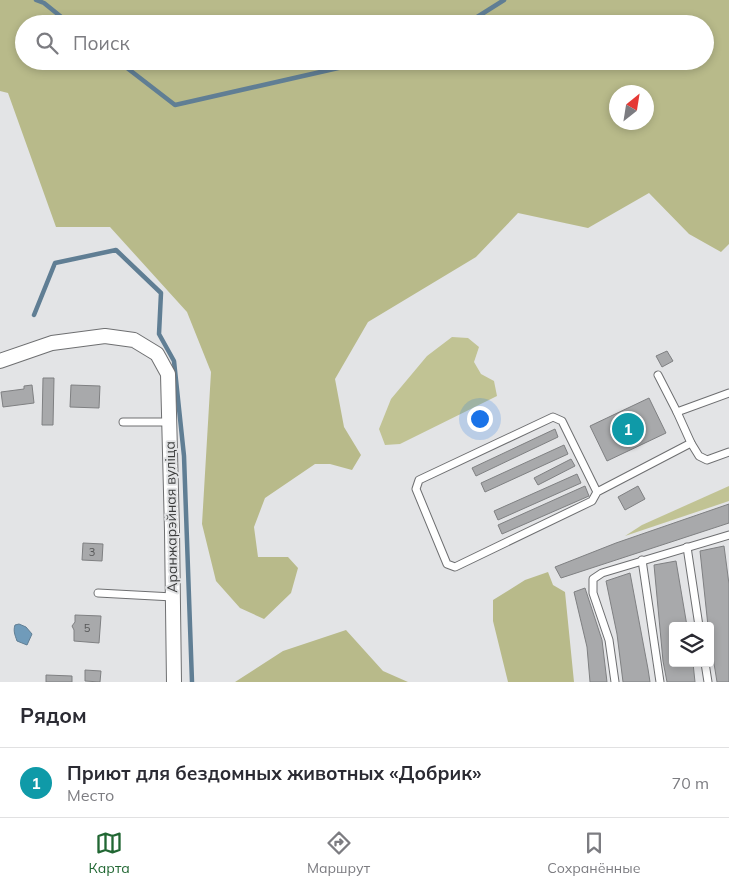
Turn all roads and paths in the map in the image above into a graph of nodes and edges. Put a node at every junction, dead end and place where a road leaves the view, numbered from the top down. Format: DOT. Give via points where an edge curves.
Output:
graph roads {
  1 [pos="0,361"];
  2 [pos="658,375"];
  3 [pos="729,393"];
  4 [pos="677,412"];
  5 [pos="124,422"];
  6 [pos="169,422"];
  7 [pos="690,444"];
  8 [pos="729,452"];
  9 [pos="597,492"];
  10 [pos="729,535"];
  11 [pos="687,547"];
  12 [pos="642,560"];
  13 [pos="98,593"];
  14 [pos="173,597"];
  15 [pos="698,622"];
  16 [pos="706,667"];
  17 [pos="174,682"];
  18 [pos="615,682"];
  19 [pos="660,682"];
  20 [pos="708,682"];
  1 -- 6 [label="street, Аранжарэйная вуліца" via="52,343 106,336 134,340 157,354 168,374"];
  2 -- 4 [label="lane"];
  3 -- 4 [label="lane"];
  4 -- 7 [label="lane"];
  5 -- 6 [label="lane"];
  6 -- 14 [label="street, Аранжарэйная вуліца"];
  7 -- 8 [label="lane" via="699,456 707,460"];
  7 -- 9 [label="lane"];
  9 -- 9 [label="lane" via="592,501 455,567 447,564 416,489 419,480 553,417 562,421"];
  10 -- 11 [label="lane"];
  11 -- 12 [label="lane"];
  11 -- 15 [label="lane"];
  12 -- 18 [label="lane" via="602,572 593,579 594,594 609,640"];
  12 -- 19 [label="lane"];
  13 -- 14 [label="lane"];
  14 -- 17 [label="street, Аранжарэйная вуліца"];
  16 -- 20 [label="lane"];
}
